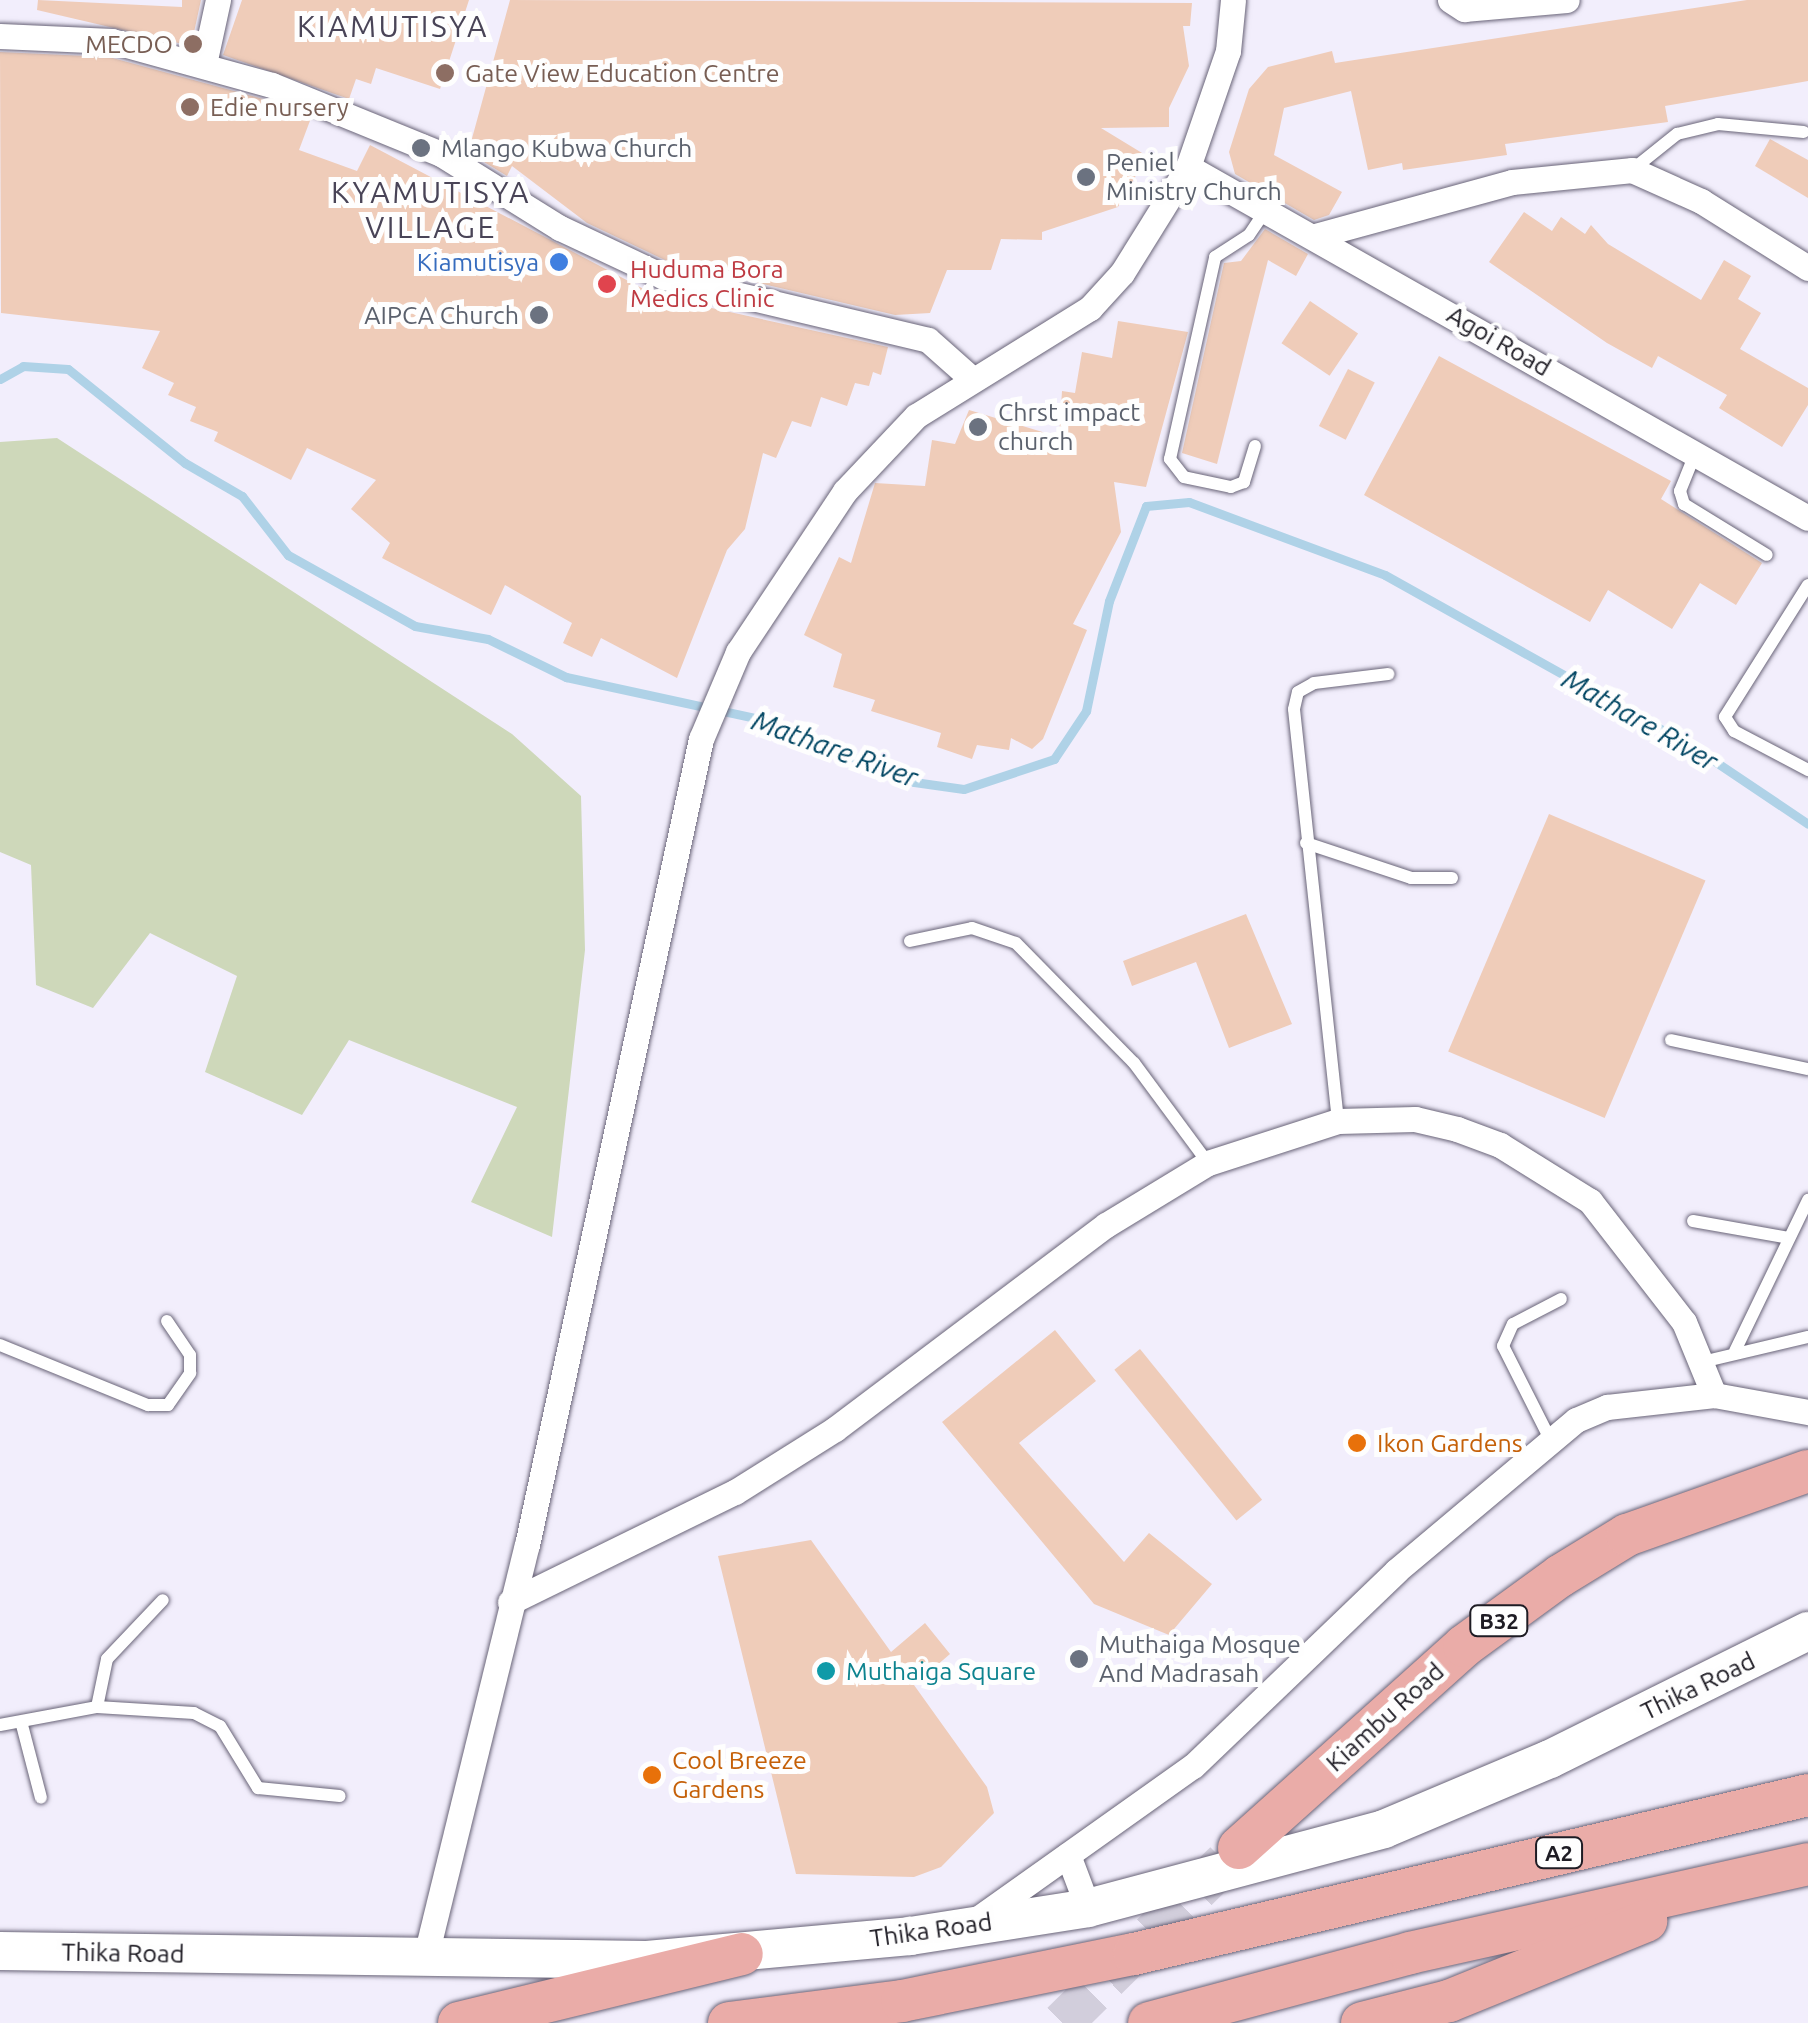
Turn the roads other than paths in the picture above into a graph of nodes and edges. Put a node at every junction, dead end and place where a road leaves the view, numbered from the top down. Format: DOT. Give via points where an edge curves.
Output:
graph roads {
  1 [pos="218,0"];
  2 [pos="1234,0"];
  3 [pos="1450,0"];
  4 [pos="1567,0"];
  5 [pos="0,36"];
  6 [pos="204,64"];
  7 [pos="1804,132"];
  8 [pos="1188,167"];
  9 [pos="1632,170"];
  10 [pos="1266,210"];
  11 [pos="1315,236"];
  12 [pos="1808,268"];
  13 [pos="972,378"];
  14 [pos="1255,446"];
  15 [pos="1696,454"];
  16 [pos="1808,518"];
  17 [pos="1767,555"];
  18 [pos="1808,585"];
  19 [pos="1388,674"];
  20 [pos="1808,770"];
  21 [pos="1306,843"];
  22 [pos="1452,878"];
  23 [pos="910,941"];
  24 [pos="1671,1040"];
  25 [pos="1808,1069"];
  26 [pos="1338,1121"];
  27 [pos="1208,1162"];
  28 [pos="1808,1200"];
  29 [pos="1693,1222"];
  30 [pos="1789,1238"];
  31 [pos="1561,1299"];
  32 [pos="167,1322"];
  33 [pos="1808,1337"];
  34 [pos="0,1345"];
  35 [pos="1735,1351"];
  36 [pos="1702,1362"];
  37 [pos="1714,1396"];
  38 [pos="1808,1412"];
  39 [pos="1549,1437"];
  40 [pos="1808,1472"];
  41 [pos="163,1600"];
  42 [pos="510,1602"];
  43 [pos="1808,1631"];
  44 [pos="97,1707"];
  45 [pos="0,1725"];
  46 [pos="22,1725"];
  47 [pos="1808,1795"];
  48 [pos="340,1796"];
  49 [pos="41,1798"];
  50 [pos="1239,1848"];
  51 [pos="1068,1855"];
  52 [pos="1808,1864"];
  53 [pos="1738,1880"];
  54 [pos="1088,1908"];
  55 [pos="967,1926"];
  56 [pos="0,1951"];
  57 [pos="742,1954"];
  58 [pos="425,1959"];
  59 [pos="459,2023"];
  60 [pos="729,2023"];
  61 [pos="1149,2023"];
  62 [pos="1362,2023"];
  1 -- 6 [label="street"];
  2 -- 8 [label="street" via="1228,51"];
  3 -- 4 [label="street" via="1464,9"];
  5 -- 6 [label="street" via="112,41"];
  6 -- 13 [label="street" via="442,154 560,228 664,277 928,340"];
  7 -- 9 [label="lane" via="1718,124 1677,134"];
  8 -- 10 [label="street, Agoi Road"];
  8 -- 13 [label="street" via="1122,274 1090,308"];
  9 -- 11 [label="street" via="1512,182"];
  9 -- 12 [label="street" via="1702,201"];
  10 -- 11 [label="street, Agoi Road"];
  10 -- 14 [label="lane" via="1243,240 1214,257 1170,460 1184,476 1240,486"];
  11 -- 15 [label="street, Agoi Road"];
  13 -- 42 [label="street" via="916,416 846,491 738,652 701,739"];
  15 -- 16 [label="street, Agoi Road"];
  15 -- 17 [label="lane" via="1680,491 1684,504"];
  18 -- 20 [label="lane" via="1726,716 1734,731"];
  19 -- 21 [label="lane" via="1298,692"];
  21 -- 22 [label="lane" via="1412,878"];
  21 -- 26 [label="lane"];
  23 -- 27 [label="lane" via="972,928 1016,943 1134,1062"];
  24 -- 25 [label="lane"];
  26 -- 27 [label="street"];
  26 -- 36 [label="street" via="1443,1126 1550,1172 1619,1233 1684,1322"];
  27 -- 42 [label="street" via="1106,1226 835,1430 735,1492"];
  28 -- 30 [label="lane"];
  29 -- 30 [label="lane"];
  30 -- 35 [label="lane"];
  31 -- 39 [label="lane" via="1512,1324 1503,1346"];
  32 -- 34 [label="lane" via="190,1356 190,1373 168,1405 148,1405"];
  33 -- 35 [label="lane"];
  35 -- 36 [label="lane"];
  36 -- 37 [label="street"];
  37 -- 38 [label="street"];
  37 -- 39 [label="street" via="1607,1408"];
  39 -- 51 [label="street" via="1193,1766"];
  40 -- 50 [label="highway, Kiambu Road / B32" via="1627,1535 1560,1576 1464,1646"];
  41 -- 44 [label="lane" via="107,1659"];
  42 -- 58 [label="street"];
  43 -- 54 [label="main road, Thika Road" via="1550,1760 1384,1829"];
  44 -- 46 [label="lane"];
  44 -- 48 [label="lane" via="209,1718 258,1788"];
  45 -- 46 [label="lane"];
  46 -- 49 [label="lane"];
  47 -- 60 [label="highway, A2" via="1134,1954 902,2002"];
  51 -- 54 [label="street"];
  51 -- 55 [label="street"];
  52 -- 53 [label="highway"];
  53 -- 61 [label="highway" via="1410,1952"];
  53 -- 62 [label="highway" via="1467,1994"];
  54 -- 55 [label="main road, Thika Road"];
  55 -- 57 [label="main road, Thika Road"];
  56 -- 58 [label="main road, Thika Road"];
  57 -- 58 [label="main road, Thika Road"];
  57 -- 59 [label="highway"];
}
